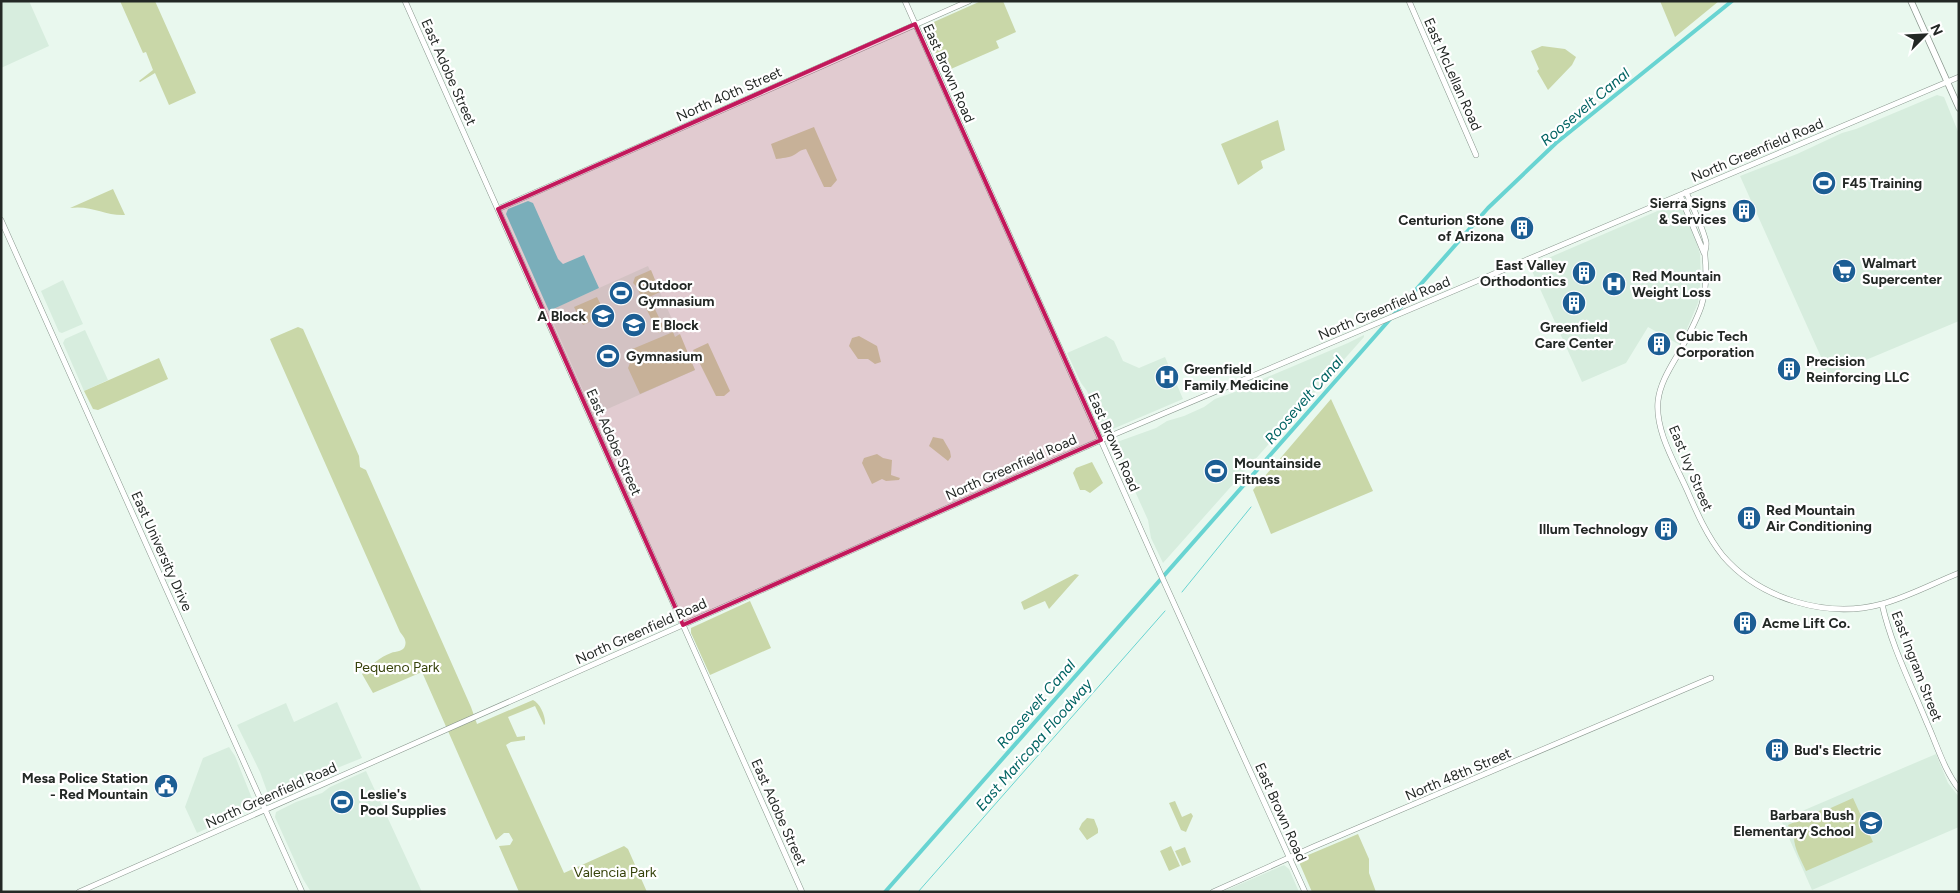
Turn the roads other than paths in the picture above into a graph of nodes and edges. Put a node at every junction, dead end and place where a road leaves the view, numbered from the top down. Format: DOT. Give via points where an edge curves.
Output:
graph roads {
  1 [pos="405,1"];
  2 [pos="906,1"];
  3 [pos="969,1"];
  4 [pos="1409,1"];
  5 [pos="1911,1"];
  6 [pos="915,24"];
  7 [pos="1959,77"];
  8 [pos="1947,82"];
  9 [pos="1959,108"];
  10 [pos="1476,155"];
  11 [pos="1686,192"];
  12 [pos="1680,195"];
  13 [pos="498,209"];
  14 [pos="1,220"];
  15 [pos="1704,254"];
  16 [pos="1101,440"];
  17 [pos="1959,573"];
  18 [pos="1882,604"];
  19 [pos="683,625"];
  20 [pos="1711,678"];
  21 [pos="1959,789"];
  22 [pos="265,810"];
  23 [pos="1289,857"];
  24 [pos="79,892"];
  25 [pos="302,892"];
  26 [pos="802,892"];
  27 [pos="1214,892"];
  28 [pos="1305,892"];
  1 -- 13 [label="main road, East Adobe Street"];
  2 -- 6 [label="main road, East Brown Road"];
  3 -- 6 [label="main road, North 40th Street"];
  4 -- 10 [label="main road, East McLellan Road"];
  5 -- 8 [label="main road"];
  6 -- 13 [label="main road, North 40th Street"];
  6 -- 16 [label="main road, East Brown Road"];
  7 -- 8 [label="main road, North Greenfield Road"];
  8 -- 9 [label="main road"];
  8 -- 11 [label="main road, North Greenfield Road"];
  11 -- 12 [label="main road, North Greenfield Road"];
  11 -- 15 [label="main road, East Ivy Street" via="1703,233"];
  12 -- 15 [label="main road, East Ivy Street"];
  12 -- 16 [label="main road, North Greenfield Road"];
  13 -- 19 [label="main road, East Adobe Street"];
  14 -- 22 [label="main road, East University Drive"];
  15 -- 18 [label="main road, East Ivy Street" via="1707,281 1703,302 1658,400 1662,431 1699,517 1732,565 1770,592 1790,600 1833,609"];
  16 -- 19 [label="main road, North Greenfield Road"];
  16 -- 23 [label="main road, East Brown Road"];
  17 -- 18 [label="main road"];
  18 -- 21 [label="main road, East Ingram Street" via="1917,700 1948,772"];
  19 -- 22 [label="main road, North Greenfield Road"];
  19 -- 26 [label="main road, East Adobe Street"];
  20 -- 23 [label="main road, North 48th Street"];
  22 -- 24 [label="main road, North Greenfield Road"];
  22 -- 25 [label="main road, East University Drive"];
  23 -- 27 [label="main road, North 48th Street"];
  23 -- 28 [label="main road, East Brown Road"];
}
